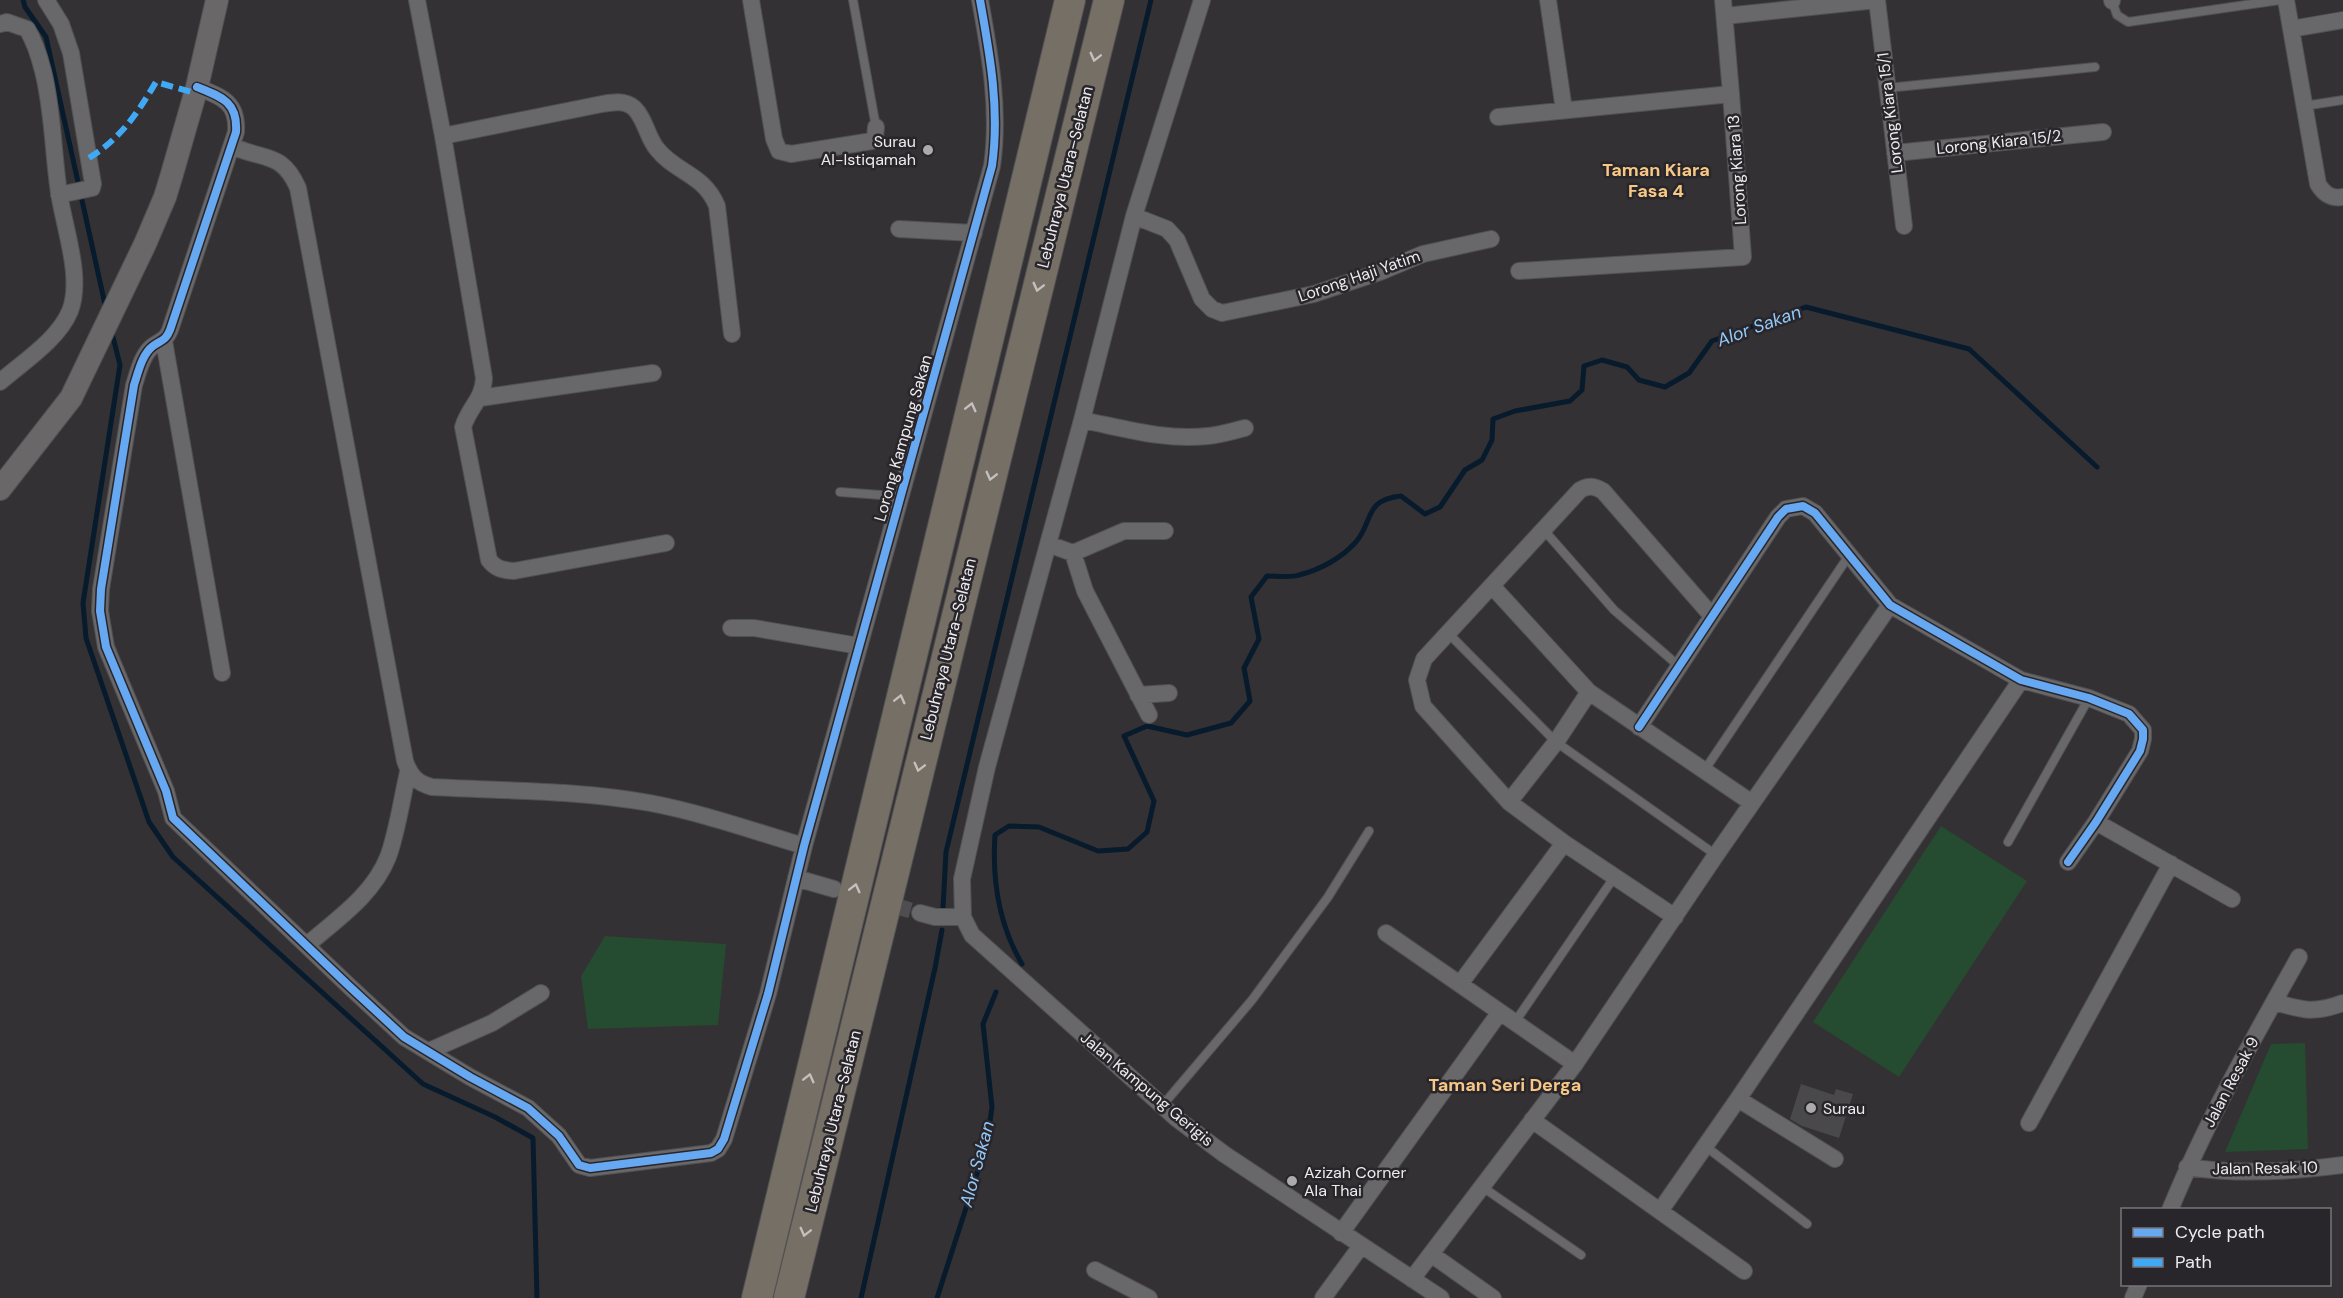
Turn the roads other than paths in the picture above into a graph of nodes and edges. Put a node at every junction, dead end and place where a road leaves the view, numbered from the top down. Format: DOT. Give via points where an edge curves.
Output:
graph roads {
  1 [pos="46,0"];
  2 [pos="217,0"];
  3 [pos="417,0"];
  4 [pos="751,0"];
  5 [pos="853,0"];
  6 [pos="980,0"];
  7 [pos="1070,0"];
  8 [pos="1109,0"];
  9 [pos="1202,0"];
  10 [pos="1548,0"];
  11 [pos="1877,0"];
  12 [pos="2280,0"];
  13 [pos="2286,0"];
  14 [pos="2112,1"];
  15 [pos="1724,8"];
  16 [pos="2343,20"];
  17 [pos="0,24"];
  18 [pos="2291,29"];
  19 [pos="2095,67"];
  20 [pos="197,87"];
  21 [pos="1887,88"];
  22 [pos="1731,94"];
  23 [pos="2343,100"];
  24 [pos="2304,106"];
  25 [pos="1564,110"];
  26 [pos="1498,117"];
  27 [pos="876,128"];
  28 [pos="2103,132"];
  29 [pos="443,136"];
  30 [pos="232,146"];
  31 [pos="1895,153"];
  32 [pos="63,194"];
  33 [pos="2343,197"];
  34 [pos="1134,216"];
  35 [pos="1904,226"];
  36 [pos="899,229"];
  37 [pos="974,233"];
  38 [pos="1491,239"];
  39 [pos="1519,271"];
  40 [pos="732,334"];
  41 [pos="164,341"];
  42 [pos="653,373"];
  43 [pos="0,382"];
  44 [pos="480,398"];
  45 [pos="1082,420"];
  46 [pos="1245,428"];
  47 [pos="0,489"];
  48 [pos="840,492"];
  49 [pos="900,500"];
  50 [pos="1543,528"];
  51 [pos="1165,531"];
  52 [pos="666,543"];
  53 [pos="1048,544"];
  54 [pos="1073,553"];
  55 [pos="1850,554"];
  56 [pos="1492,586"];
  57 [pos="1890,605"];
  58 [pos="1712,616"];
  59 [pos="731,628"];
  60 [pos="1448,633"];
  61 [pos="859,646"];
  62 [pos="1680,668"];
  63 [pos="222,673"];
  64 [pos="2021,680"];
  65 [pos="1589,692"];
  66 [pos="1169,693"];
  67 [pos="1138,695"];
  68 [pos="2089,698"];
  69 [pos="1149,715"];
  70 [pos="1639,727"];
  71 [pos="1556,742"];
  72 [pos="1704,771"];
  73 [pos="408,772"];
  74 [pos="1509,802"];
  75 [pos="1752,803"];
  76 [pos="2096,822"];
  77 [pos="1369,831"];
  78 [pos="2008,842"];
  79 [pos="1564,843"];
  80 [pos="804,846"];
  81 [pos="1716,855"];
  82 [pos="2068,862"];
  83 [pos="2171,864"];
  84 [pos="1615,876"];
  85 [pos="796,878"];
  86 [pos="834,889"];
  87 [pos="2232,899"];
  88 [pos="920,913"];
  89 [pos="963,917"];
  90 [pos="1675,917"];
  91 [pos="1386,933"];
  92 [pos="308,945"];
  93 [pos="2299,957"];
  94 [pos="1460,984"];
  95 [pos="541,993"];
  96 [pos="2274,1002"];
  97 [pos="2343,1003"];
  98 [pos="1500,1012"];
  99 [pos="1515,1022"];
  100 [pos="429,1051"];
  101 [pos="1575,1064"];
  102 [pos="1738,1099"];
  103 [pos="1162,1106"];
  104 [pos="1532,1120"];
  105 [pos="2029,1123"];
  106 [pos="1705,1146"];
  107 [pos="1835,1159"];
  108 [pos="2343,1165"];
  109 [pos="2187,1167"];
  110 [pos="1481,1186"];
  111 [pos="2170,1208"];
  112 [pos="1660,1211"];
  113 [pos="1807,1224"];
  114 [pos="1341,1233"];
  115 [pos="1361,1246"];
  116 [pos="1431,1254"];
  117 [pos="1581,1255"];
  118 [pos="1095,1270"];
  119 [pos="1744,1271"];
  120 [pos="1412,1279"];
  121 [pos="757,1298"];
  122 [pos="789,1298"];
  123 [pos="1149,1298"];
  124 [pos="1323,1298"];
  125 [pos="1441,1298"];
  126 [pos="1494,1298"];
  1 -- 32 [label="street" via="61,24 71,53 93,184 92,188"];
  2 -- 20 [label="main road"];
  3 -- 29 [label="street"];
  4 -- 27 [label="street" via="779,151 791,154 872,141"];
  5 -- 27 [label="lane"];
  6 -- 37 [label="street, Lorong Kampung Sakan" via="993,87 996,141"];
  121 -- 7 [label="highway, Lebuhraya Utara–Selatan, one-way"];
  8 -- 122 [label="highway, Lebuhraya Utara–Selatan, one-way"];
  9 -- 34 [label="street"];
  10 -- 25 [label="street"];
  11 -- 15 [label="street"];
  11 -- 21 [label="street, Lorong Kiara 15/1"];
  12 -- 14 [label="lane" via="2128,22 2117,15"];
  13 -- 18 [label="street"];
  15 -- 22 [label="street"];
  16 -- 18 [label="street"];
  17 -- 32 [label="street" via="8,22 27,28 36,43"];
  18 -- 24 [label="street"];
  19 -- 21 [label="lane"];
  20 -- 30 [label="street" via="217,95 237,116"];
  20 -- 47 [label="main road" via="165,197 71,398"];
  21 -- 31 [label="street, Lorong Kiara 15/1"];
  22 -- 25 [label="street, Lorong Kiara 13"];
  22 -- 39 [label="street, Lorong Kiara 13" via="1743,257"];
  23 -- 24 [label="lane"];
  24 -- 33 [label="street" via="2318,183 2323,192"];
  25 -- 26 [label="street, Lorong Kiara 13"];
  28 -- 31 [label="street, Lorong Kiara 15/2"];
  29 -- 40 [label="street" via="602,104 624,103 633,107 666,159 712,193 717,206"];
  29 -- 44 [label="street" via="484,378"];
  30 -- 41 [label="street"];
  30 -- 73 [label="street" via="283,164 298,188"];
  31 -- 35 [label="street, Lorong Kiara 15/1"];
  32 -- 43 [label="street" via="74,273 70,310 49,339"];
  34 -- 38 [label="street, Lorong Haji Yatim" via="1167,229 1177,240 1202,299 1222,313 1314,294 1424,254"];
  34 -- 45 [label="street"];
  36 -- 37 [label="street"];
  37 -- 49 [label="street, Lorong Kampung Sakan"];
  41 -- 63 [label="street"];
  41 -- 92 [label="street" via="149,351 134,386 101,589 106,647 166,791 173,818"];
  42 -- 44 [label="street"];
  44 -- 52 [label="street" via="463,427 485,549 494,566 514,571"];
  45 -- 46 [label="street" via="1182,437"];
  45 -- 53 [label="street"];
  48 -- 49 [label="lane"];
  49 -- 61 [label="street, Lorong Kampung Sakan"];
  50 -- 56 [label="street"];
  50 -- 58 [label="street" via="1580,489 1587,486 1603,491"];
  50 -- 62 [label="lane" via="1614,610"];
  51 -- 54 [label="street" via="1124,531"];
  53 -- 54 [label="street"];
  53 -- 89 [label="street" via="985,778 963,879"];
  54 -- 67 [label="street" via="1085,591"];
  55 -- 57 [label="street"];
  55 -- 58 [label="street" via="1815,513 1803,506 1786,509"];
  55 -- 72 [label="lane"];
  56 -- 60 [label="street"];
  56 -- 65 [label="street"];
  57 -- 64 [label="street"];
  57 -- 75 [label="street"];
  58 -- 62 [label="street"];
  59 -- 61 [label="street" via="754,628"];
  60 -- 71 [label="lane"];
  60 -- 74 [label="street" via="1419,670 1423,706"];
  61 -- 80 [label="street, Lorong Kampung Sakan"];
  62 -- 70 [label="street"];
  64 -- 68 [label="street"];
  64 -- 102 [label="street"];
  65 -- 70 [label="street"];
  65 -- 71 [label="street"];
  66 -- 67 [label="street"];
  67 -- 69 [label="street"];
  68 -- 76 [label="street" via="2129,714 2143,730 2140,751"];
  68 -- 78 [label="lane"];
  70 -- 72 [label="street"];
  71 -- 74 [label="street"];
  71 -- 81 [label="lane"];
  72 -- 75 [label="street"];
  73 -- 80 [label="street" via="432,788 649,803"];
  73 -- 92 [label="street" via="388,857 358,902"];
  74 -- 79 [label="street"];
  75 -- 81 [label="street"];
  76 -- 82 [label="street"];
  76 -- 83 [label="street"];
  77 -- 103 [label="lane" via="1328,897 1266,981"];
  79 -- 84 [label="street"];
  79 -- 94 [label="street"];
  80 -- 85 [label="street, Lorong Kampung Sakan"];
  81 -- 90 [label="street"];
  83 -- 87 [label="street"];
  83 -- 105 [label="street"];
  84 -- 90 [label="street"];
  84 -- 99 [label="lane"];
  85 -- 86 [label="street"];
  85 -- 100 [label="street, Lorong Kampung Sakan" via="768,994 724,1139 711,1153 590,1168 579,1165 559,1136 528,1108"];
  88 -- 89 [label="street"];
  89 -- 103 [label="street, Jalan Kampung Gerigis" via="972,935"];
  90 -- 101 [label="street"];
  91 -- 94 [label="street"];
  92 -- 100 [label="street" via="405,1037"];
  93 -- 96 [label="street, Jalan Resak 9"];
  94 -- 98 [label="street"];
  95 -- 100 [label="street" via="492,1023"];
  96 -- 97 [label="street" via="2306,1011"];
  96 -- 109 [label="street, Jalan Resak 9"];
  98 -- 99 [label="street"];
  98 -- 114 [label="street"];
  99 -- 101 [label="street"];
  101 -- 104 [label="street"];
  102 -- 106 [label="street"];
  102 -- 107 [label="street"];
  103 -- 114 [label="street, Jalan Kampung Gerigis" via="1224,1154"];
  104 -- 110 [label="street"];
  104 -- 112 [label="street"];
  106 -- 112 [label="street"];
  106 -- 113 [label="lane"];
  108 -- 109 [label="street, Jalan Resak 10" via="2281,1172"];
  109 -- 111 [label="street, Jalan Resak 9"];
  110 -- 116 [label="street"];
  110 -- 117 [label="lane"];
  112 -- 119 [label="street"];
  114 -- 115 [label="street, Jalan Kampung Gerigis"];
  115 -- 120 [label="street, Jalan Kampung Gerigis"];
  115 -- 124 [label="street"];
  116 -- 120 [label="street"];
  116 -- 126 [label="street"];
  118 -- 123 [label="street"];
  120 -- 125 [label="street, Jalan Kampung Gerigis"];
}
